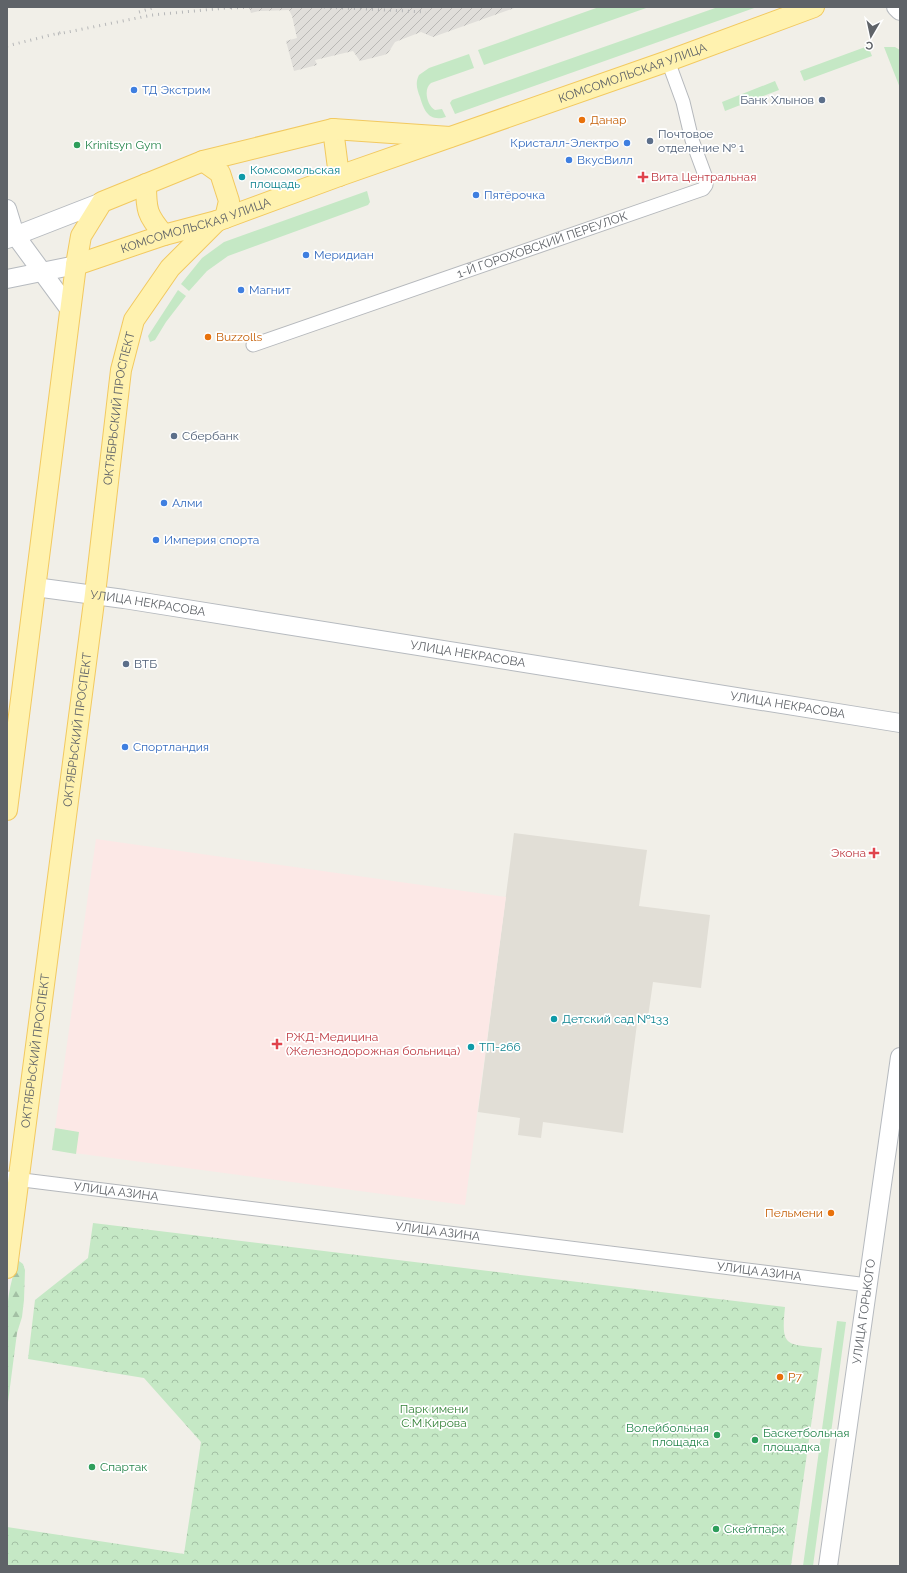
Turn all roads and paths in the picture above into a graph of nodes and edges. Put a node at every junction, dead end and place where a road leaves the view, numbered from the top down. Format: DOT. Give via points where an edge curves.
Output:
graph roads {
  1 [pos="814,7"];
  2 [pos="896,7"];
  3 [pos="900,11"];
  4 [pos="668,61"];
  5 [pos="333,129"];
  6 [pos="450,137"];
  7 [pos="203,161"];
  8 [pos="339,176"];
  9 [pos="146,184"];
  10 [pos="102,202"];
  11 [pos="7,209"];
  12 [pos="221,220"];
  13 [pos="164,235"];
  14 [pos="11,237"];
  15 [pos="76,264"];
  16 [pos="42,272"];
  17 [pos="7,279"];
  18 [pos="70,310"];
  19 [pos="253,345"];
  20 [pos="35,587"];
  21 [pos="95,594"];
  22 [pos="900,723"];
  23 [pos="7,810"];
  24 [pos="900,1057"];
  25 [pos="13,1179"];
  26 [pos="7,1268"];
  27 [pos="868,1285"];
  28 [pos="828,1566"];
  1 -- 4 [label="main road, КОМСОМОЛЬСКАЯ УЛИЦА"];
  2 -- 3 [label="street"];
  4 -- 6 [label="main road, КОМСОМОЛЬСКАЯ УЛИЦА"];
  4 -- 19 [label="street, 1-Й ГОРОХОВСКИЙ ПЕРЕУЛОК" via="706,178 704,189"];
  5 -- 6 [label="main road, КОМСОМОЛЬСКАЯ УЛИЦА"];
  5 -- 7 [label="main road, КОМСОМОЛЬСКАЯ УЛИЦА"];
  5 -- 8 [label="main road"];
  6 -- 8 [label="main road, КОМСОМОЛЬСКАЯ УЛИЦА"];
  7 -- 9 [label="main road, КОМСОМОЛЬСКАЯ УЛИЦА"];
  7 -- 12 [label="main road" via="220,173 229,201"];
  8 -- 12 [label="main road, КОМСОМОЛЬСКАЯ УЛИЦА"];
  9 -- 10 [label="main road, КОМСОМОЛЬСКАЯ УЛИЦА"];
  9 -- 13 [label="main road" via="146,206 152,220"];
  10 -- 14 [label="street, КОМСОМОЛЬСКАЯ УЛИЦА"];
  10 -- 15 [label="main road" via="81,236"];
  11 -- 14 [label="street"];
  12 -- 13 [label="main road, КОМСОМОЛЬСКАЯ УЛИЦА"];
  12 -- 21 [label="main road, ОКТЯБРЬСКИЙ ПРОСПЕКТ" via="170,268 134,320 121,370"];
  13 -- 15 [label="main road, КОМСОМОЛЬСКАЯ УЛИЦА"];
  14 -- 16 [label="street"];
  15 -- 16 [label="street, КОМСОМОЛЬСКАЯ УЛИЦА"];
  15 -- 18 [label="main road"];
  16 -- 17 [label="street, КОМСОМОЛЬСКАЯ УЛИЦА"];
  16 -- 18 [label="street"];
  18 -- 20 [label="main road"];
  20 -- 21 [label="street, УЛИЦА НЕКРАСОВА"];
  20 -- 23 [label="main road"];
  21 -- 22 [label="street, УЛИЦА НЕКРАСОВА"];
  21 -- 25 [label="main road, ОКТЯБРЬСКИЙ ПРОСПЕКТ"];
  24 -- 27 [label="street, УЛИЦА ГОРЬКОГО"];
  25 -- 26 [label="main road, ОКТЯБРЬСКИЙ ПРОСПЕКТ"];
  25 -- 27 [label="street, УЛИЦА АЗИНА"];
  27 -- 28 [label="street, УЛИЦА ГОРЬКОГО"];
}
